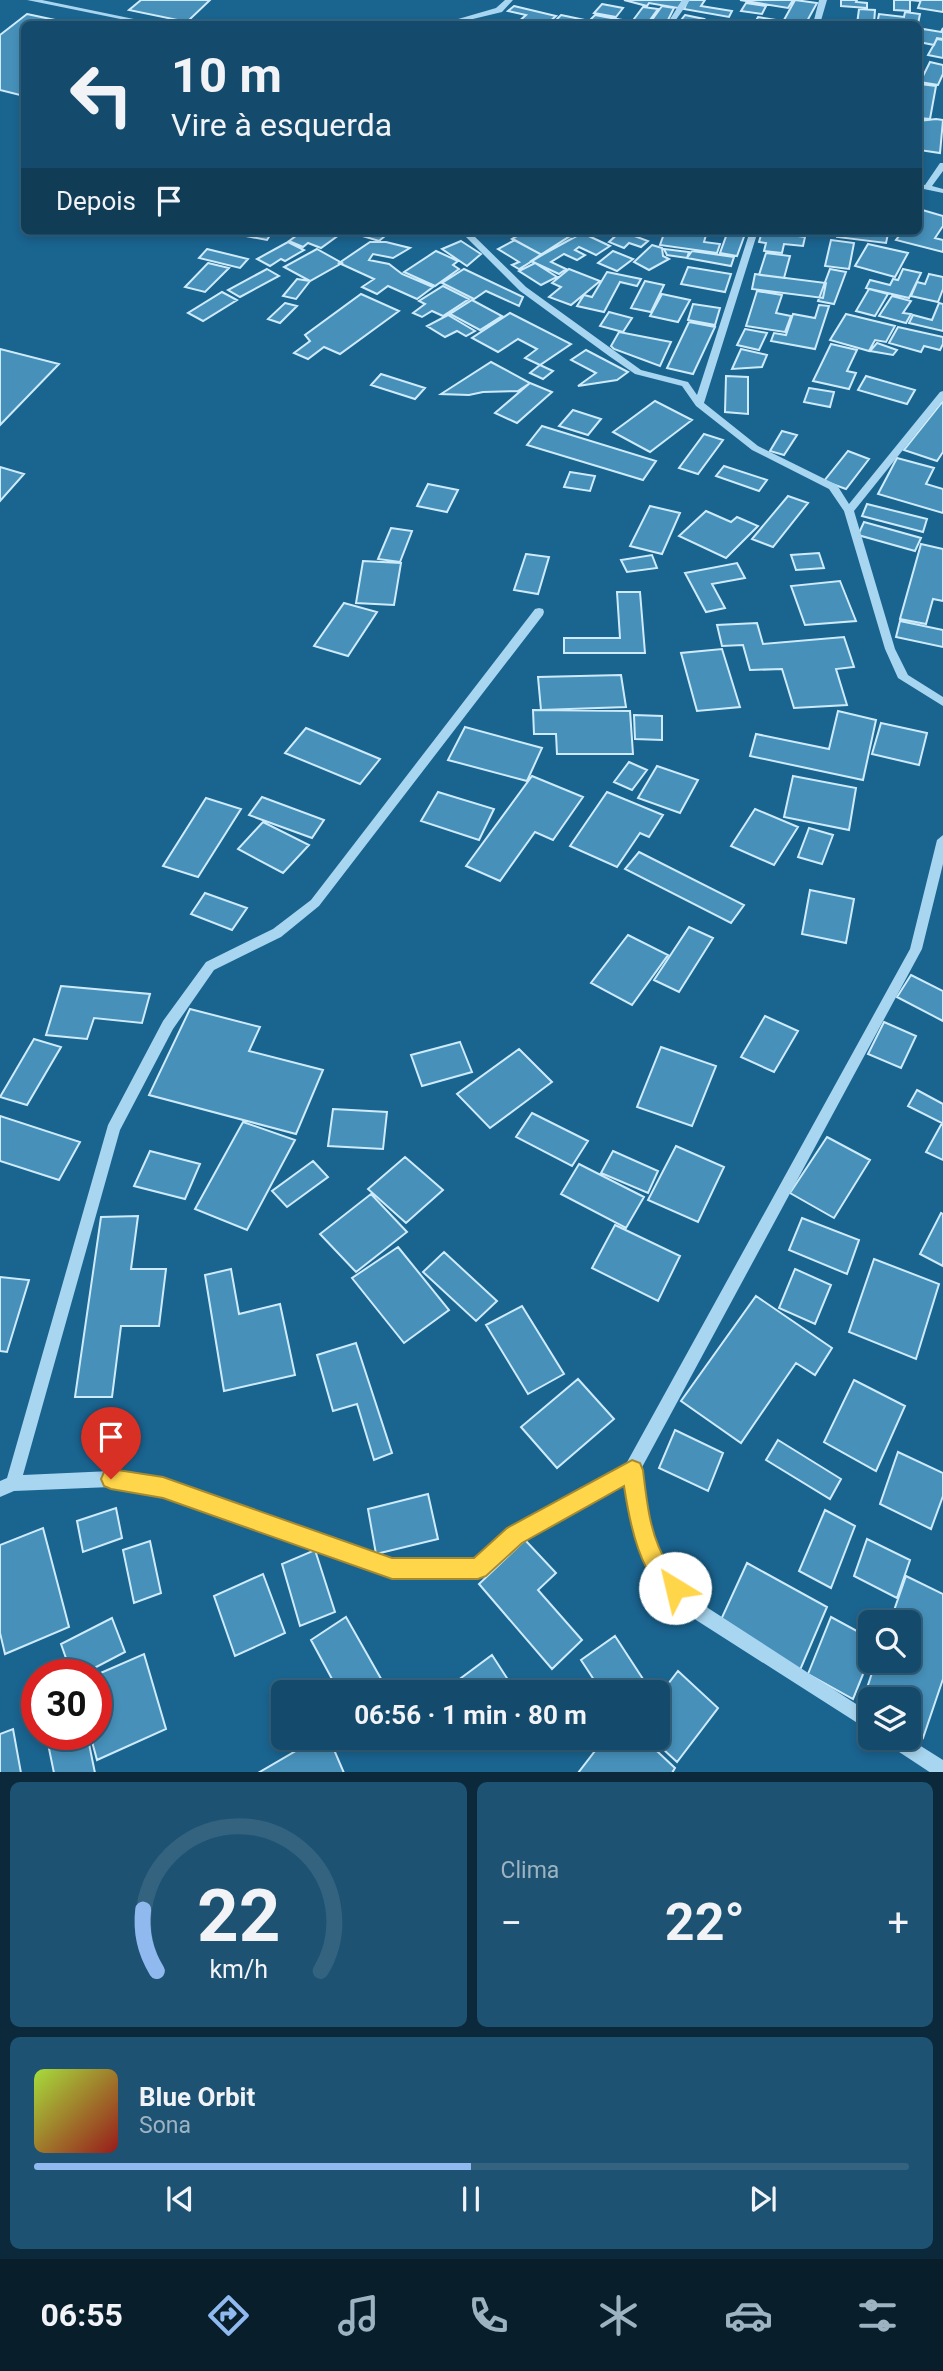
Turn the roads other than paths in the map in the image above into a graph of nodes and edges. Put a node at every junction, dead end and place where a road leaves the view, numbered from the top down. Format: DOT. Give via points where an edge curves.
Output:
graph roads {
  1 [pos="31,0"];
  2 [pos="509,0"];
  3 [pos="686,0"];
  4 [pos="823,0"];
  5 [pos="139,21"];
  6 [pos="456,21"];
  7 [pos="672,21"];
  8 [pos="817,21"];
  9 [pos="943,165"];
  10 [pos="923,187"];
  11 [pos="943,191"];
  12 [pos="468,235"];
  13 [pos="753,235"];
  14 [pos="943,394"];
  15 [pos="699,404"];
  16 [pos="849,510"];
  17 [pos="539,612"];
  18 [pos="943,702"];
  19 [pos="943,840"];
  20 [pos="632,1470"];
  21 [pos="7,1486"];
  22 [pos="858,1715"];
  23 [pos="912,1750"];
  24 [pos="943,1770"];
  1 -- 5 [label="street"];
  2 -- 6 [label="street" via="499,10"];
  3 -- 7 [label="street"];
  4 -- 8 [label="street"];
  9 -- 10 [label="street"];
  10 -- 11 [label="street"];
  12 -- 15 [label="street" via="523,289 638,372 685,384"];
  13 -- 15 [label="street"];
  14 -- 16 [label="street"];
  15 -- 16 [label="street" via="755,448 833,487"];
  16 -- 18 [label="street" via="890,649 904,678"];
  17 -- 21 [label="street" via="315,903 277,933 210,966 169,1026 113,1129"];
  19 -- 20 [label="street" via="916,949"];
  20 -- 21 [label="street" via="514,1535 478,1569 392,1568 163,1487 111,1479"];
  20 -- 22 [label="street" via="640,1528 662,1574 702,1614"];
  23 -- 24 [label="street"];
}
